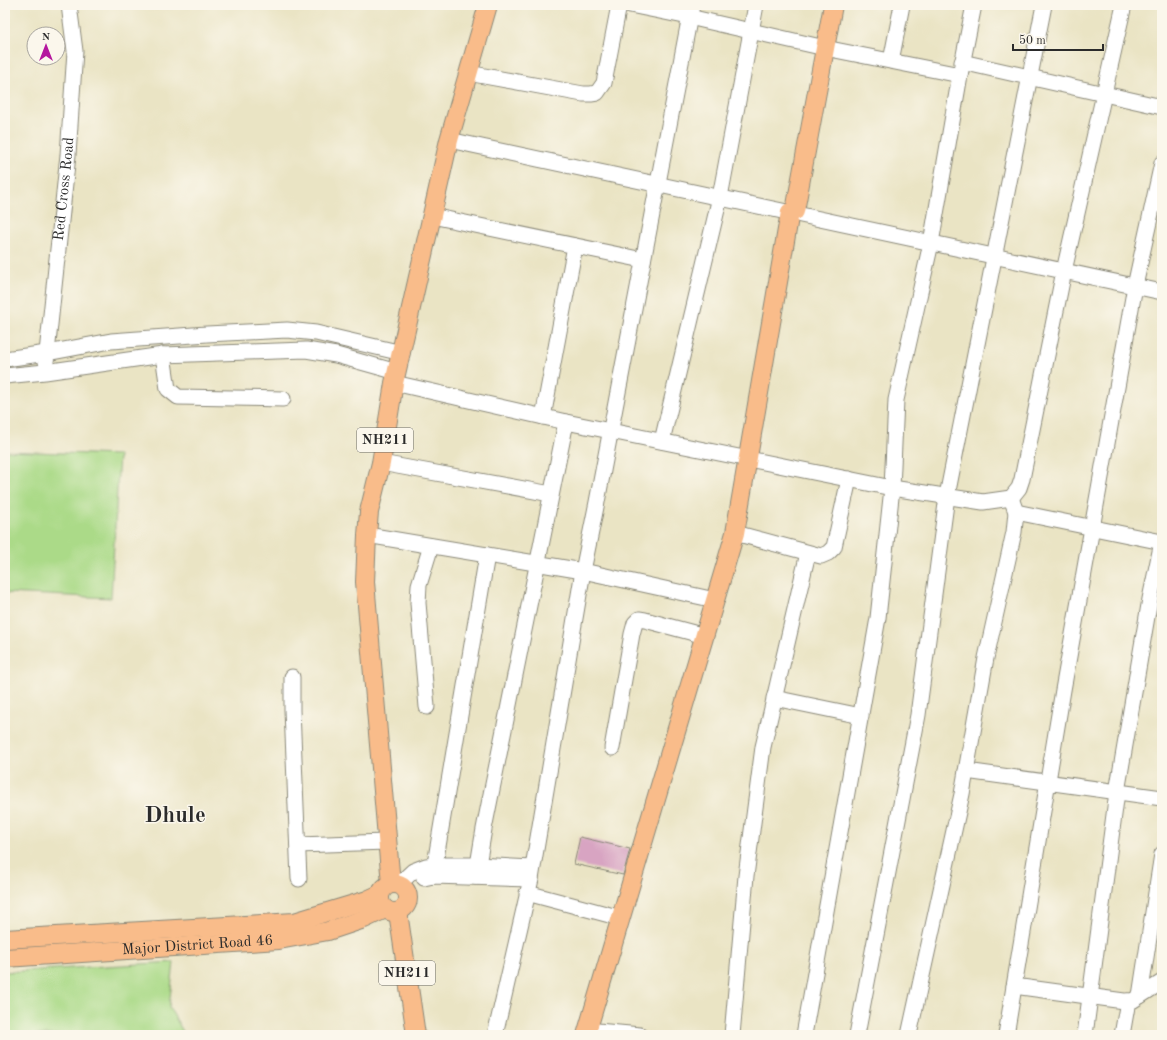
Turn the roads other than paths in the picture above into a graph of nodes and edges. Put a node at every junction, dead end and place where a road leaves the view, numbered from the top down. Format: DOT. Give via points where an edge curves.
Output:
graph roads {
  1 [pos="69,5"];
  2 [pos="488,5"];
  3 [pos="619,5"];
  4 [pos="630,5"];
  5 [pos="756,5"];
  6 [pos="833,5"];
  7 [pos="902,5"];
  8 [pos="974,5"];
  9 [pos="1044,5"];
  10 [pos="1124,5"];
  11 [pos="690,11"];
  12 [pos="751,31"];
  13 [pos="825,48"];
  14 [pos="891,62"];
  15 [pos="961,69"];
  16 [pos="468,73"];
  17 [pos="1030,77"];
  18 [pos="1104,94"];
  19 [pos="1162,107"];
  20 [pos="449,140"];
  21 [pos="1162,163"];
  22 [pos="657,184"];
  23 [pos="720,198"];
  24 [pos="790,212"];
  25 [pos="432,216"];
  26 [pos="931,243"];
  27 [pos="575,246"];
  28 [pos="995,256"];
  29 [pos="643,260"];
  30 [pos="1064,271"];
  31 [pos="1135,286"];
  32 [pos="1162,292"];
  33 [pos="402,353"];
  34 [pos="47,354"];
  35 [pos="164,355"];
  36 [pos="5,359"];
  37 [pos="45,372"];
  38 [pos="5,376"];
  39 [pos="396,378"];
  40 [pos="283,399"];
  41 [pos="544,417"];
  42 [pos="566,422"];
  43 [pos="610,431"];
  44 [pos="662,441"];
  45 [pos="748,458"];
  46 [pos="381,464"];
  47 [pos="849,479"];
  48 [pos="892,488"];
  49 [pos="551,494"];
  50 [pos="947,496"];
  51 [pos="1013,505"];
  52 [pos="1092,528"];
  53 [pos="735,533"];
  54 [pos="367,535"];
  55 [pos="1162,542"];
  56 [pos="431,546"];
  57 [pos="808,554"];
  58 [pos="487,555"];
  59 [pos="537,563"];
  60 [pos="583,571"];
  61 [pos="715,600"];
  62 [pos="705,636"];
  63 [pos="292,677"];
  64 [pos="774,698"];
  65 [pos="427,708"];
  66 [pos="860,716"];
  67 [pos="612,748"];
  68 [pos="966,770"];
  69 [pos="1048,782"];
  70 [pos="1117,792"];
  71 [pos="1162,798"];
  72 [pos="386,842"];
  73 [pos="298,845"];
  74 [pos="1162,854"];
  75 [pos="434,871"];
  76 [pos="476,871"];
  77 [pos="299,879"];
  78 [pos="530,880"];
  79 [pos="393,895"];
  80 [pos="621,918"];
  81 [pos="5,939"];
  82 [pos="5,958"];
  83 [pos="1162,982"];
  84 [pos="1014,986"];
  85 [pos="1090,996"];
  86 [pos="1134,998"];
  87 [pos="587,1033"];
  88 [pos="416,1035"];
  89 [pos="495,1035"];
  90 [pos="640,1035"];
  91 [pos="732,1035"];
  92 [pos="804,1035"];
  93 [pos="857,1035"];
  94 [pos="909,1035"];
  95 [pos="1006,1035"];
  96 [pos="1085,1035"];
  97 [pos="1122,1035"];
  1 -- 34 [label="street, Red Cross Road" via="75,51 74,73"];
  2 -- 16 [label="main road, NH211"];
  3 -- 16 [label="street" via="604,83 597,93 583,94"];
  4 -- 11 [label="street"];
  5 -- 12 [label="street"];
  6 -- 13 [label="main road"];
  7 -- 14 [label="street"];
  8 -- 15 [label="street"];
  9 -- 17 [label="street"];
  10 -- 18 [label="street"];
  11 -- 12 [label="street"];
  11 -- 22 [label="street"];
  12 -- 13 [label="street"];
  12 -- 23 [label="street"];
  13 -- 14 [label="street"];
  13 -- 24 [label="main road" via="795,211"];
  14 -- 15 [label="street"];
  15 -- 17 [label="street"];
  15 -- 26 [label="street"];
  16 -- 20 [label="main road, NH211"];
  17 -- 18 [label="street"];
  17 -- 28 [label="street"];
  18 -- 19 [label="street"];
  18 -- 30 [label="street"];
  20 -- 22 [label="street"];
  20 -- 25 [label="main road, NH211"];
  21 -- 31 [label="street"];
  22 -- 23 [label="street"];
  22 -- 29 [label="street"];
  23 -- 24 [label="street"];
  23 -- 44 [label="street"];
  24 -- 26 [label="street"];
  24 -- 45 [label="main road"];
  25 -- 27 [label="street"];
  25 -- 33 [label="main road, NH211"];
  26 -- 28 [label="street"];
  26 -- 48 [label="street" via="896,400"];
  27 -- 29 [label="street"];
  27 -- 41 [label="street"];
  28 -- 30 [label="street"];
  28 -- 50 [label="street"];
  29 -- 43 [label="street"];
  30 -- 31 [label="street"];
  30 -- 51 [label="street" via="1022,478"];
  31 -- 32 [label="street"];
  31 -- 52 [label="street"];
  33 -- 34 [label="street" via="316,333 287,330 111,341"];
  33 -- 39 [label="main road, NH211"];
  34 -- 36 [label="street"];
  34 -- 37 [label="street, Red Cross Road"];
  35 -- 37 [label="street"];
  35 -- 39 [label="street" via="306,350 336,355"];
  35 -- 40 [label="street" via="168,388 178,397"];
  37 -- 38 [label="street"];
  39 -- 41 [label="street"];
  39 -- 46 [label="main road, NH211"];
  41 -- 42 [label="street"];
  42 -- 43 [label="street"];
  42 -- 49 [label="street"];
  43 -- 44 [label="street"];
  43 -- 60 [label="street"];
  44 -- 45 [label="street"];
  45 -- 47 [label="street"];
  45 -- 53 [label="main road"];
  46 -- 49 [label="street"];
  46 -- 54 [label="main road, NH211" via="369,512"];
  47 -- 48 [label="street"];
  47 -- 57 [label="street" via="834,547 828,554 821,556"];
  48 -- 50 [label="street"];
  48 -- 66 [label="street" via="878,618"];
  49 -- 59 [label="street"];
  50 -- 51 [label="street"];
  50 -- 93 [label="street" via="918,715"];
  51 -- 52 [label="street"];
  51 -- 68 [label="street" via="1014,532 986,658"];
  52 -- 55 [label="street"];
  52 -- 69 [label="street"];
  53 -- 57 [label="street"];
  53 -- 61 [label="main road"];
  54 -- 56 [label="street"];
  54 -- 72 [label="main road, NH211" via="365,582"];
  55 -- 70 [label="street"];
  56 -- 58 [label="street"];
  56 -- 65 [label="street" via="419,585 418,603"];
  57 -- 64 [label="street"];
  58 -- 59 [label="street"];
  58 -- 75 [label="street"];
  59 -- 60 [label="street"];
  59 -- 76 [label="street"];
  60 -- 61 [label="street"];
  60 -- 78 [label="street"];
  61 -- 62 [label="main road"];
  62 -- 67 [label="street" via="645,620 639,619 635,623"];
  62 -- 80 [label="main road"];
  63 -- 73 [label="street"];
  64 -- 66 [label="street"];
  64 -- 91 [label="street" via="763,747 751,832"];
  66 -- 92 [label="street"];
  68 -- 69 [label="street"];
  68 -- 94 [label="street"];
  69 -- 70 [label="street"];
  69 -- 84 [label="street"];
  70 -- 71 [label="street"];
  70 -- 85 [label="street"];
  72 -- 73 [label="street"];
  72 -- 79 [label="main road, NH211"];
  73 -- 77 [label="street"];
  74 -- 86 [label="street"];
  75 -- 76 [label="street"];
  75 -- 79 [label="street"];
  76 -- 78 [label="street"];
  78 -- 80 [label="street"];
  78 -- 89 [label="street"];
  79 -- 81 [label="main road, Major District Road 46" via="366,900 294,922"];
  79 -- 82 [label="main road, Major District Road 46" via="364,919 328,931 279,940"];
  79 -- 88 [label="main road, NH211"];
  80 -- 87 [label="main road"];
  83 -- 86 [label="street"];
  84 -- 85 [label="street"];
  84 -- 95 [label="street"];
  85 -- 86 [label="street"];
  85 -- 96 [label="street"];
  86 -- 97 [label="street"];
  87 -- 90 [label="street"];
}
